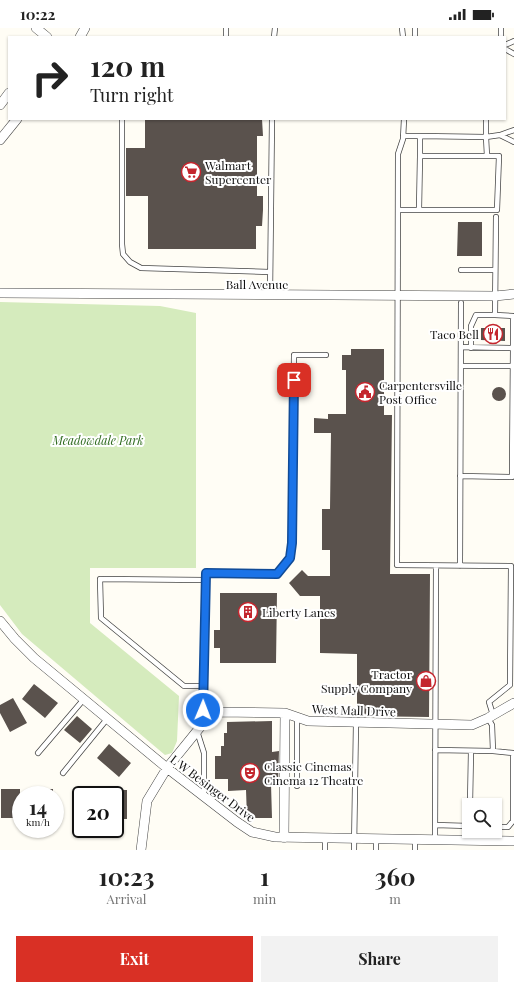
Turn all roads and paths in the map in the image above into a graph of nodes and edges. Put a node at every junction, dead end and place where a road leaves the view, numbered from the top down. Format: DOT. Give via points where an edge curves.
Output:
graph roads {
  1 [pos="36,28"];
  2 [pos="46,36"];
  3 [pos="16,120"];
  4 [pos="122,120"];
  5 [pos="272,120"];
  6 [pos="404,120"];
  7 [pos="486,120"];
  8 [pos="514,130"];
  9 [pos="500,135"];
  10 [pos="403,136"];
  11 [pos="420,136"];
  12 [pos="486,137"];
  13 [pos="0,140"];
  14 [pos="514,142"];
  15 [pos="420,156"];
  16 [pos="487,156"];
  17 [pos="398,210"];
  18 [pos="419,210"];
  19 [pos="496,217"];
  20 [pos="461,270"];
  21 [pos="496,270"];
  22 [pos="270,272"];
  23 [pos="0,293"];
  24 [pos="514,294"];
  25 [pos="270,296"];
  26 [pos="399,296"];
  27 [pos="495,296"];
  28 [pos="461,303"];
  29 [pos="495,316"];
  30 [pos="461,347"];
  31 [pos="471,348"];
  32 [pos="513,348"];
  33 [pos="326,356"];
  34 [pos="461,366"];
  35 [pos="513,366"];
  36 [pos="460,476"];
  37 [pos="436,566"];
  38 [pos="460,566"];
  39 [pos="205,580"];
  40 [pos="0,621"];
  41 [pos="204,686"];
  42 [pos="84,699"];
  43 [pos="514,703"];
  44 [pos="285,713"];
  45 [pos="297,717"];
  46 [pos="490,717"];
  47 [pos="107,719"];
  48 [pos="203,722"];
  49 [pos="356,723"];
  50 [pos="435,724"];
  51 [pos="197,730"];
  52 [pos="435,750"];
  53 [pos="470,751"];
  54 [pos="493,751"];
  55 [pos="38,753"];
  56 [pos="167,768"];
  57 [pos="63,773"];
  58 [pos="296,786"];
  59 [pos="204,797"];
  60 [pos="470,798"];
  61 [pos="435,825"];
  62 [pos="462,826"];
  63 [pos="502,827"];
  64 [pos="284,838"];
  65 [pos="325,838"];
  66 [pos="354,839"];
  67 [pos="376,839"];
  68 [pos="415,840"];
  69 [pos="435,840"];
  70 [pos="514,841"];
  71 [pos="465,846"];
  72 [pos="141,850"];
  73 [pos="325,850"];
  74 [pos="354,850"];
  75 [pos="376,850"];
  76 [pos="415,850"];
  1 -- 2 [label="street"];
  3 -- 13 [label="street"];
  4 -- 22 [label="lane" via="122,244 124,254 130,262 141,268"];
  5 -- 22 [label="lane"];
  6 -- 10 [label="lane"];
  7 -- 12 [label="lane"];
  8 -- 9 [label="lane"];
  9 -- 12 [label="lane"];
  9 -- 14 [label="lane"];
  10 -- 11 [label="lane"];
  10 -- 17 [label="lane" via="398,154"];
  11 -- 12 [label="lane"];
  11 -- 15 [label="lane"];
  12 -- 16 [label="lane"];
  15 -- 16 [label="lane"];
  15 -- 18 [label="lane"];
  16 -- 18 [label="lane" via="499,156 497,210"];
  17 -- 18 [label="lane"];
  17 -- 26 [label="lane"];
  19 -- 21 [label="lane"];
  20 -- 21 [label="lane"];
  21 -- 27 [label="lane"];
  22 -- 25 [label="lane"];
  23 -- 25 [label="street, Ball Avenue"];
  24 -- 27 [label="street, Ball Avenue"];
  25 -- 26 [label="street, Ball Avenue"];
  26 -- 27 [label="street, Ball Avenue"];
  26 -- 37 [label="lane" via="397,565"];
  27 -- 29 [label="lane"];
  28 -- 30 [label="lane"];
  29 -- 31 [label="lane" via="476,315 471,326"];
  29 -- 32 [label="lane" via="513,316"];
  30 -- 31 [label="lane"];
  30 -- 34 [label="lane"];
  31 -- 32 [label="lane"];
  32 -- 35 [label="lane"];
  33 -- 39 [label="lane" via="294,355 290,558 277,574 206,573"];
  34 -- 35 [label="lane"];
  34 -- 36 [label="lane"];
  35 -- 36 [label="lane" via="512,477"];
  36 -- 38 [label="lane"];
  37 -- 38 [label="lane"];
  37 -- 50 [label="lane"];
  38 -- 46 [label="lane" via="511,566 510,685 489,702"];
  39 -- 41 [label="lane"];
  39 -- 41 [label="lane" via="100,579 101,618 184,686"];
  40 -- 42 [label="street, L W Besinger Drive" via="34,658"];
  41 -- 48 [label="lane"];
  42 -- 47 [label="street, L W Besinger Drive"];
  42 -- 55 [label="lane"];
  43 -- 46 [label="street, West Mall Drive"];
  44 -- 45 [label="street, West Mall Drive"];
  44 -- 48 [label="street, West Mall Drive" via="219,712 210,715"];
  44 -- 64 [label="street"];
  45 -- 49 [label="street, West Mall Drive" via="308,721"];
  45 -- 58 [label="lane"];
  46 -- 50 [label="street, West Mall Drive" via="472,725"];
  46 -- 54 [label="lane"];
  47 -- 56 [label="street, L W Besinger Drive"];
  47 -- 57 [label="lane"];
  48 -- 51 [label="street, West Mall Drive"];
  49 -- 50 [label="street, West Mall Drive"];
  49 -- 66 [label="lane"];
  50 -- 52 [label="lane"];
  51 -- 56 [label="street, West Mall Drive"];
  51 -- 59 [label="lane" via="204,753"];
  52 -- 53 [label="lane"];
  52 -- 61 [label="lane"];
  53 -- 54 [label="lane"];
  53 -- 60 [label="lane"];
  54 -- 63 [label="lane" via="513,753 513,822 508,827"];
  56 -- 59 [label="street, L W Besinger Drive"];
  56 -- 72 [label="street, West Mall Drive" via="147,801"];
  59 -- 64 [label="street, L W Besinger Drive" via="252,832"];
  61 -- 62 [label="lane"];
  61 -- 69 [label="lane"];
  64 -- 65 [label="street, L W Besinger Drive"];
  65 -- 66 [label="street, L W Besinger Drive"];
  65 -- 73 [label="lane"];
  66 -- 67 [label="street, L W Besinger Drive"];
  66 -- 74 [label="lane"];
  67 -- 68 [label="street, L W Besinger Drive"];
  67 -- 75 [label="lane"];
  68 -- 69 [label="street, L W Besinger Drive"];
  68 -- 76 [label="lane"];
  69 -- 71 [label="street, L W Besinger Drive"];
  70 -- 71 [label="street, L W Besinger Drive"];
}
